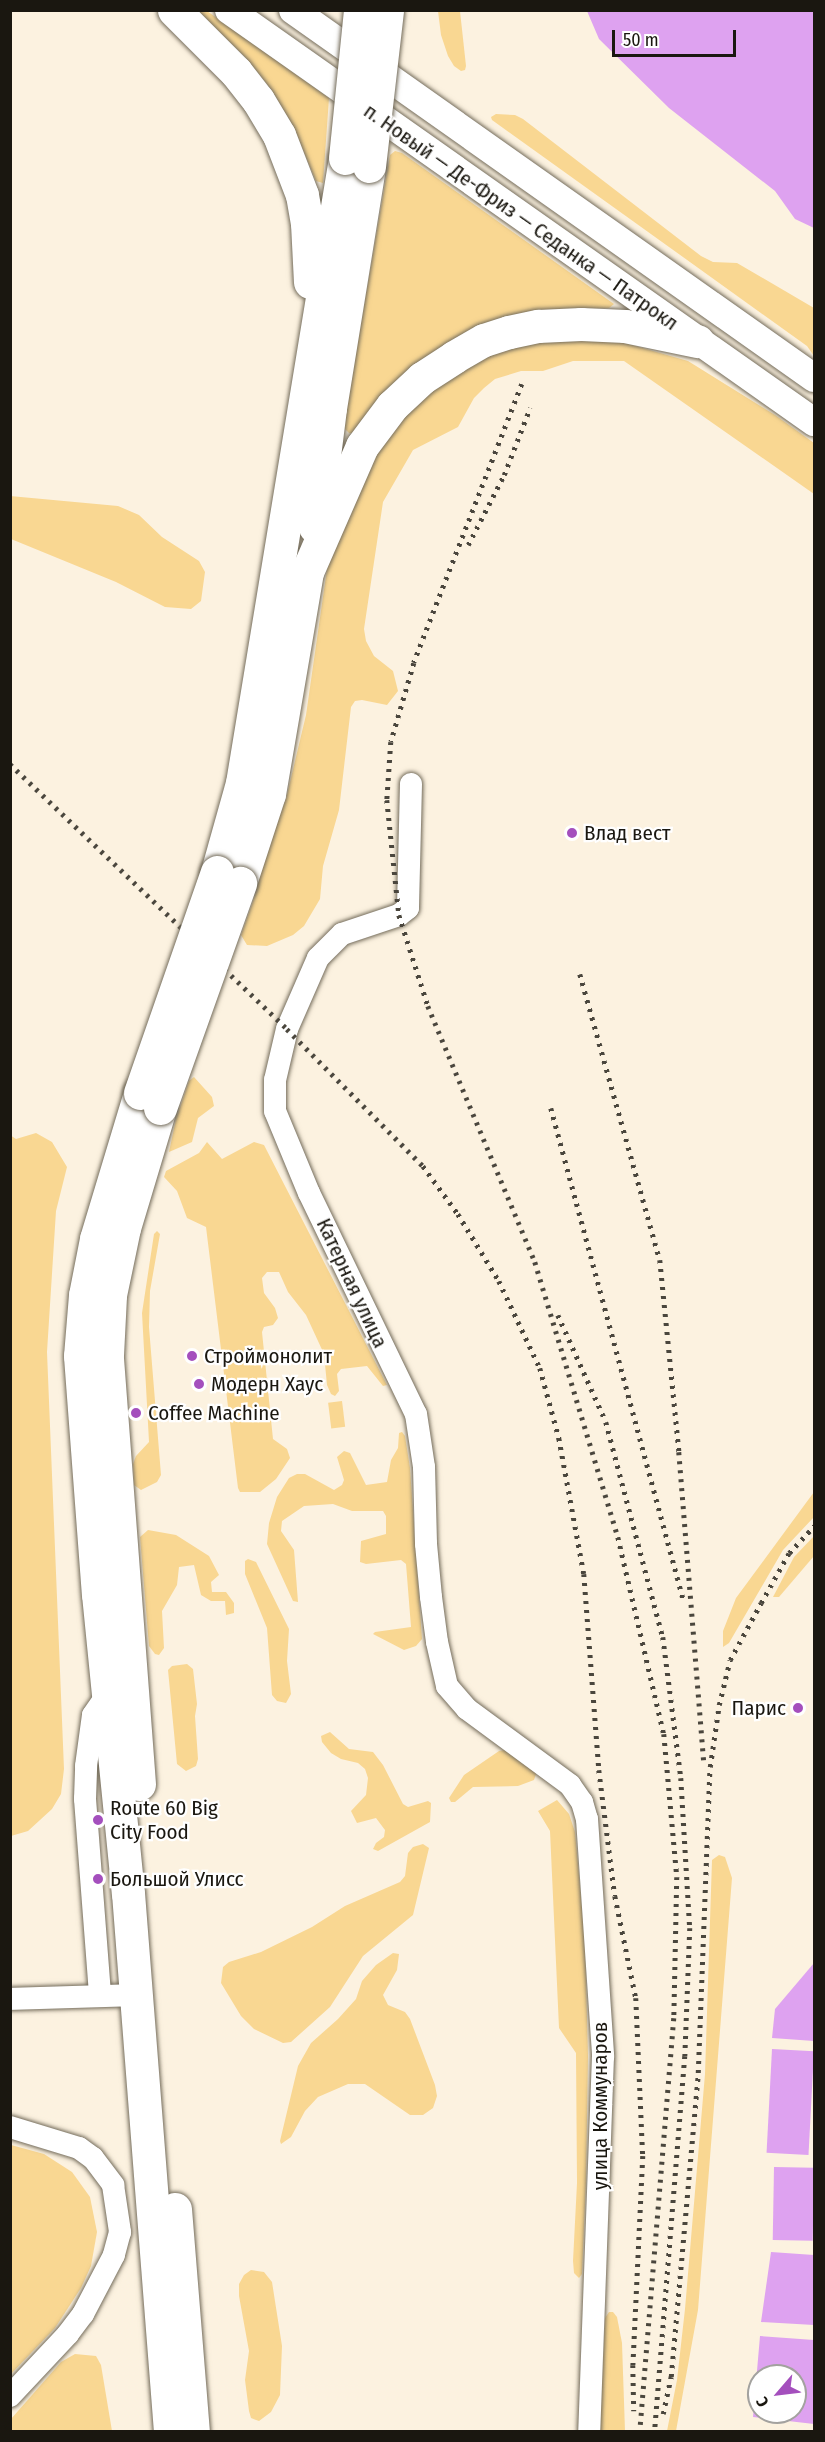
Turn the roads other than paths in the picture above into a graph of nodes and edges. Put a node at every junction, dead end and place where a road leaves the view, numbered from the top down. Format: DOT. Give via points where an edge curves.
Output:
graph roads {
  1 [pos="174,10"];
  2 [pos="229,10"];
  3 [pos="292,10"];
  4 [pos="360,10"];
  5 [pos="387,10"];
  6 [pos="357,162"];
  7 [pos="697,341"];
  8 [pos="814,378"];
  9 [pos="305,388"];
  10 [pos="814,422"];
  11 [pos="310,561"];
  12 [pos="411,784"];
  13 [pos="229,878"];
  14 [pos="150,1101"];
  15 [pos="108,1695"];
  16 [pos="570,1785"];
  17 [pos="100,1994"];
  18 [pos="135,1995"];
  19 [pos="10,2000"];
  20 [pos="10,2127"];
  21 [pos="10,2396"];
  22 [pos="170,2432"];
  23 [pos="193,2432"];
  24 [pos="589,2432"];
  1 -- 9 [label="highway" via="209,43 258,100 279,135 296,178 307,223 310,274"];
  2 -- 7 [label="main road, п. Новый — Де-Фриз — Седанка — Патрокл"];
  3 -- 8 [label="main road, п. Новый — Де-Фриз — Седанка — Патрокл"];
  4 -- 6 [label="highway, bridge"];
  5 -- 6 [label="highway, bridge"];
  6 -- 9 [label="highway"];
  6 -- 11 [label="highway"];
  7 -- 10 [label="main road, п. Новый — Де-Фриз — Седанка — Патрокл"];
  7 -- 11 [label="highway" via="625,326 538,326 484,340 454,357 422,378 392,406 362,446"];
  9 -- 13 [label="highway"];
  11 -- 13 [label="highway" via="269,794"];
  12 -- 16 [label="street, Катерная улица" via="408,908 399,915 342,934 318,958 287,1029 275,1080 275,1111 309,1193 416,1414 424,1467 431,1597 447,1686 467,1709"];
  13 -- 14 [label="highway, bridge"];
  14 -- 15 [label="highway" via="96,1239 85,1295 80,1356"];
  14 -- 23 [label="highway" via="110,1295 107,1355"];
  15 -- 17 [label="street" via="93,1715 86,1748"];
  15 -- 18 [label="highway"];
  16 -- 24 [label="street, улица Коммунаров" via="582,1802 587,1819 603,2056"];
  17 -- 18 [label="street"];
  17 -- 19 [label="street"];
  18 -- 22 [label="highway"];
  20 -- 21 [label="street" via="70,2145 93,2158 113,2185 120,2232 114,2255 83,2314"];
}
